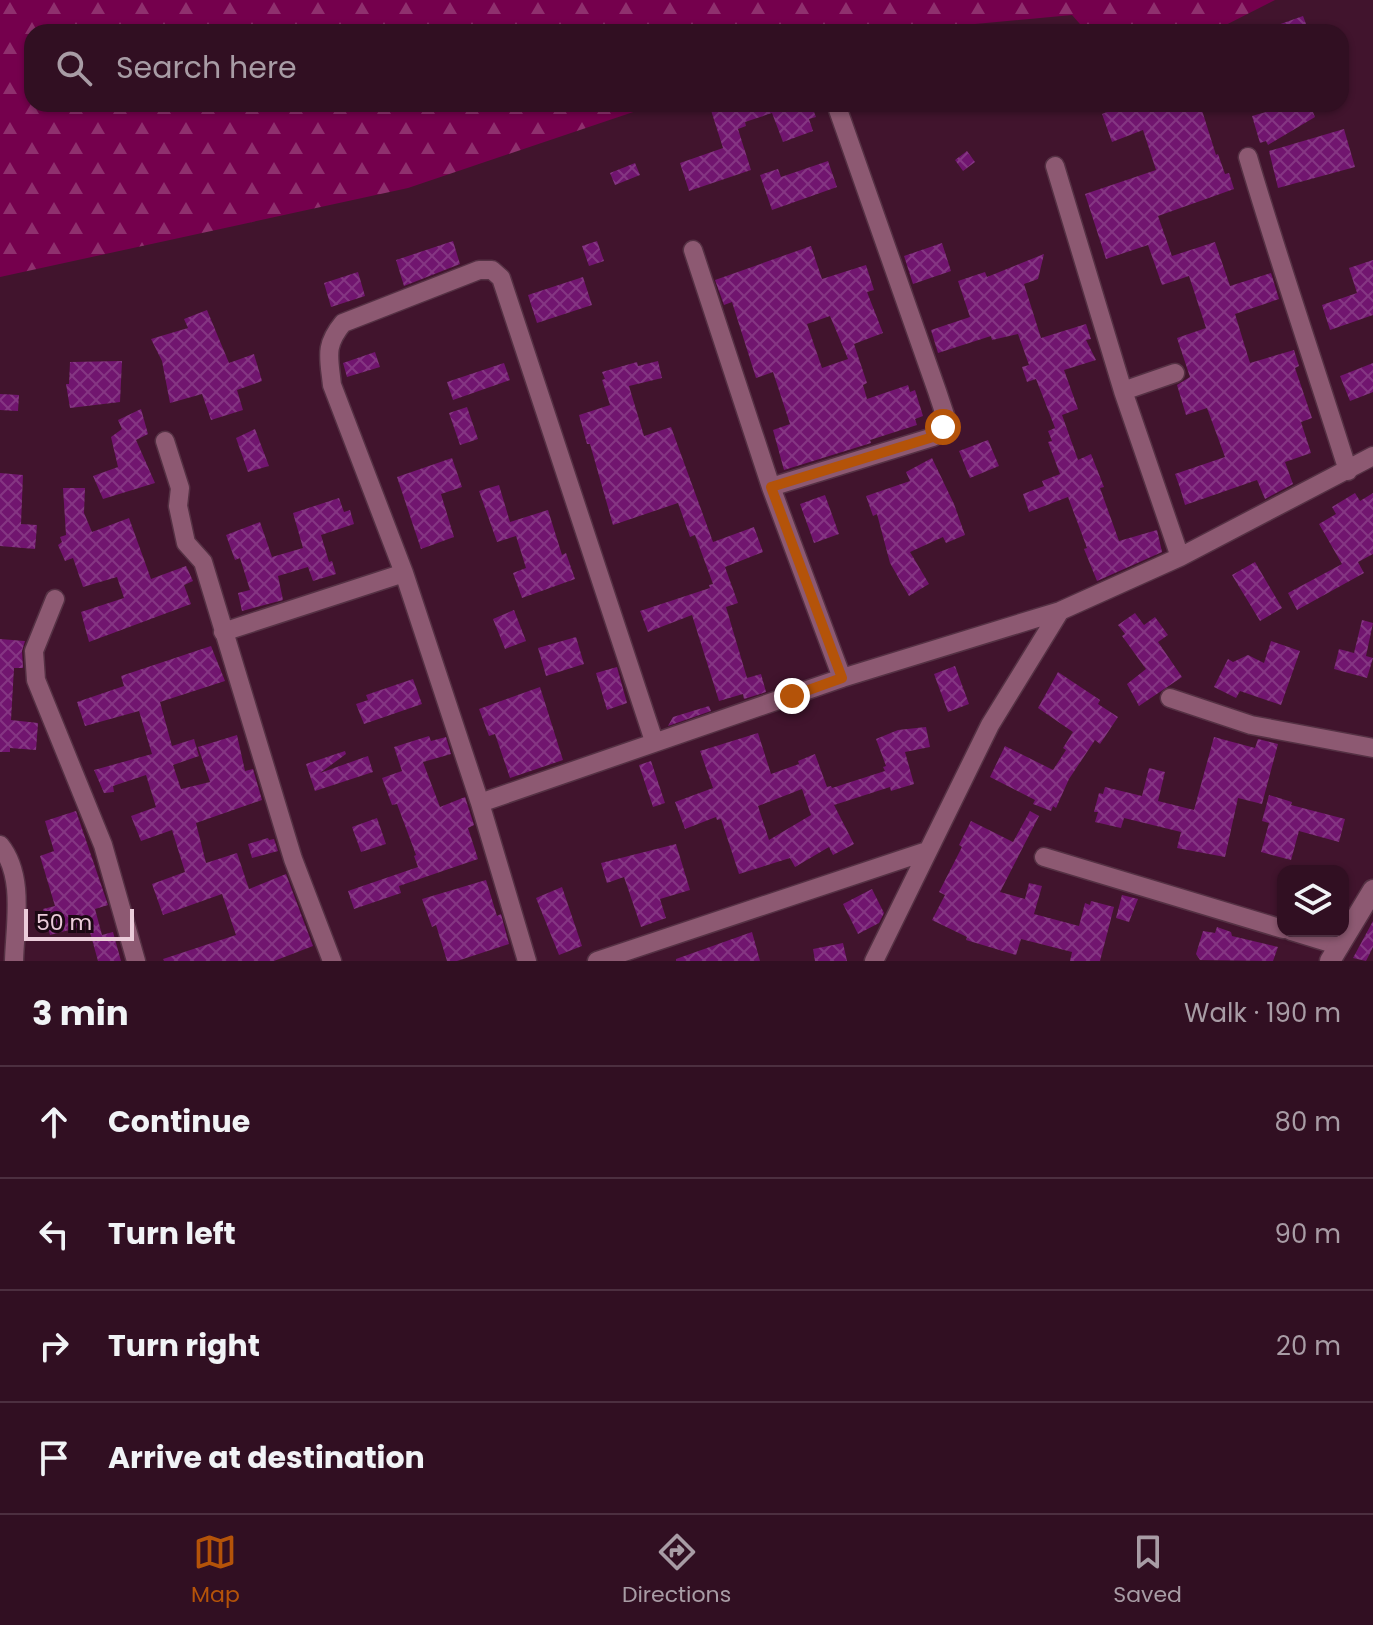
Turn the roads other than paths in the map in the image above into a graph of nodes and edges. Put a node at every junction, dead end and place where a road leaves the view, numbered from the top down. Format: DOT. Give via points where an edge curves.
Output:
graph roads {
  1 [pos="839,112"];
  2 [pos="1248,157"];
  3 [pos="1055,166"];
  4 [pos="693,250"];
  5 [pos="1175,373"];
  6 [pos="1123,391"];
  7 [pos="165,441"];
  8 [pos="1373,456"];
  9 [pos="1348,471"];
  10 [pos="771,487"];
  11 [pos="1180,557"];
  12 [pos="404,573"];
  13 [pos="55,599"];
  14 [pos="1060,611"];
  15 [pos="223,632"];
  16 [pos="842,678"];
  17 [pos="1170,698"];
  18 [pos="654,741"];
  19 [pos="1373,748"];
  20 [pos="480,803"];
  21 [pos="0,845"];
  22 [pos="927,851"];
  23 [pos="1044,857"];
  24 [pos="1373,890"];
  25 [pos="1277,927"];
  26 [pos="1303,937"];
  27 [pos="1335,953"];
  28 [pos="523,960"];
  29 [pos="14,961"];
  30 [pos="136,961"];
  31 [pos="332,961"];
  32 [pos="597,961"];
  33 [pos="874,961"];
  1 -- 10 [label="street" via="945,415 943,427 933,437"];
  2 -- 9 [label="street"];
  3 -- 6 [label="street"];
  4 -- 10 [label="street"];
  5 -- 6 [label="street"];
  6 -- 11 [label="street"];
  7 -- 15 [label="street" via="180,488 186,543 203,562"];
  8 -- 9 [label="street"];
  9 -- 11 [label="street"];
  10 -- 16 [label="street"];
  11 -- 14 [label="street"];
  12 -- 15 [label="street"];
  12 -- 18 [label="street" via="332,385 331,338 343,323 479,270 492,270 501,278"];
  12 -- 20 [label="street"];
  13 -- 30 [label="street" via="34,651 36,680 103,845"];
  14 -- 16 [label="street"];
  14 -- 22 [label="street" via="990,725"];
  15 -- 31 [label="street" via="293,859"];
  16 -- 18 [label="street"];
  17 -- 19 [label="street" via="1251,725"];
  18 -- 20 [label="street"];
  20 -- 28 [label="street"];
  21 -- 29 [label="street" via="16,881"];
  22 -- 32 [label="street"];
  22 -- 33 [label="street"];
  23 -- 25 [label="street"];
  24 -- 27 [label="street"];
  26 -- 27 [label="street"];
}
